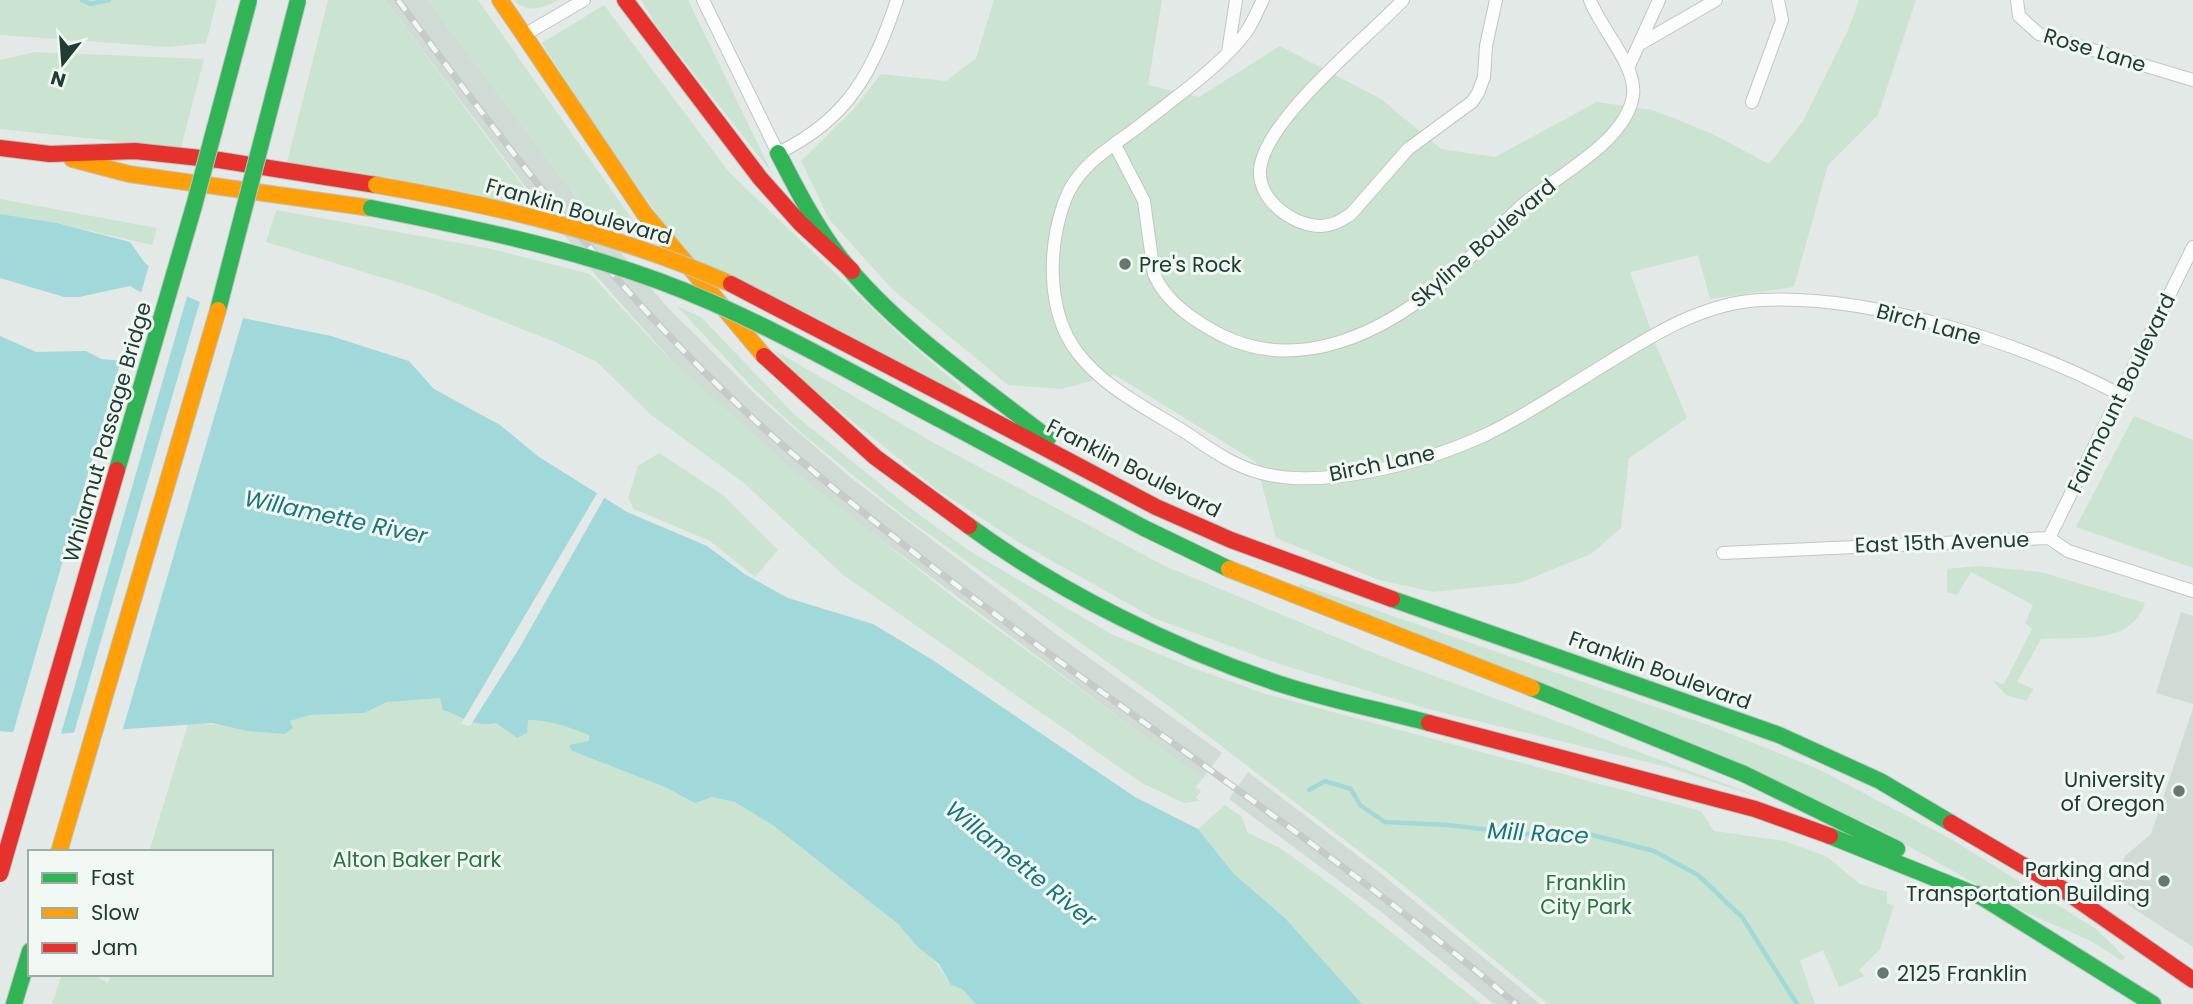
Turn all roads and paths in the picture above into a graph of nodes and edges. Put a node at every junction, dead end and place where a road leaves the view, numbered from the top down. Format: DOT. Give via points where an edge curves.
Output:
graph roads {
  1 [pos="249,0"];
  2 [pos="298,0"];
  3 [pos="500,0"];
  4 [pos="584,0"];
  5 [pos="703,0"];
  6 [pos="897,0"];
  7 [pos="1236,0"];
  8 [pos="1263,0"];
  9 [pos="1402,0"];
  10 [pos="1496,0"];
  11 [pos="1590,0"];
  12 [pos="1659,0"];
  13 [pos="1716,0"];
  14 [pos="1778,0"];
  15 [pos="2017,0"];
  16 [pos="628,4"];
  17 [pos="524,35"];
  18 [pos="1640,44"];
  19 [pos="1228,52"];
  20 [pos="1628,68"];
  21 [pos="2193,80"];
  22 [pos="1752,102"];
  23 [pos="1115,145"];
  24 [pos="0,148"];
  25 [pos="50,153"];
  26 [pos="778,153"];
  27 [pos="2193,247"];
  28 [pos="852,271"];
  29 [pos="2119,394"];
  30 [pos="1088,469"];
  31 [pos="2049,538"];
  32 [pos="1723,553"];
  33 [pos="2193,591"];
  34 [pos="60,850"];
  35 [pos="0,874"];
  36 [pos="1989,900"];
  37 [pos="28,958"];
  38 [pos="2193,980"];
  39 [pos="14,1004"];
  40 [pos="2153,1004"];
  1 -- 35 [label="main road, Whilamut Passage Bridge, bridge" via="194,206"];
  2 -- 34 [label="main road, bridge" via="227,279"];
  3 -- 17 [label="main road"];
  4 -- 17 [label="street"];
  5 -- 26 [label="street"];
  6 -- 26 [label="street" via="864,81 802,142"];
  7 -- 19 [label="street"];
  8 -- 19 [label="street, Birch Lane" via="1247,31"];
  9 -- 10 [label="street" via="1313,87 1264,156 1261,183 1266,195 1295,219 1321,226 1351,214 1408,149 1472,102 1485,77"];
  11 -- 20 [label="street, Skyline Boulevard"];
  12 -- 18 [label="street"];
  13 -- 18 [label="street"];
  14 -- 22 [label="street" via="1782,20"];
  15 -- 21 [label="street, Rose Lane" via="2019,16 2039,34"];
  16 -- 28 [label="main road" via="760,178"];
  17 -- 36 [label="main road" via="644,213 771,364 875,457 998,547 1157,637 1281,684 1755,809"];
  18 -- 20 [label="street"];
  19 -- 23 [label="street, Birch Lane"];
  20 -- 23 [label="street, Skyline Boulevard" via="1633,96 1617,128 1526,202 1444,282 1370,331 1304,350 1243,345 1199,323 1167,295 1158,285 1150,258 1144,201"];
  23 -- 29 [label="street, Birch Lane" via="1082,169 1064,205 1054,256 1054,288 1062,327 1082,359 1124,395 1223,457 1259,473 1307,477 1357,472 1448,449 1496,429 1644,340 1703,313 1762,300 1838,303 1899,315 2024,352"];
  24 -- 25 [label="main road, Franklin Boulevard"];
  25 -- 30 [label="main road, Franklin Boulevard, bridge" via="135,150 219,160 463,200 573,227 654,252 760,298"];
  25 -- 36 [label="main road, Franklin Boulevard, bridge" via="129,174 371,208 477,229 647,277 755,322 1151,531 1264,584 1762,780"];
  26 -- 28 [label="main road" via="801,198"];
  27 -- 29 [label="street, Fairmount Boulevard"];
  28 -- 30 [label="main road" via="951,360"];
  29 -- 31 [label="street, Fairmount Boulevard"];
  30 -- 38 [label="main road, Franklin Boulevard" via="1156,507 1311,571 1754,726 1880,781 2055,884"];
  31 -- 32 [label="street, East 15th Avenue"];
  31 -- 33 [label="street, East 15th Avenue" via="2068,551"];
  36 -- 40 [label="main road, Franklin Boulevard"];
  37 -- 39 [label="main road"];
}
